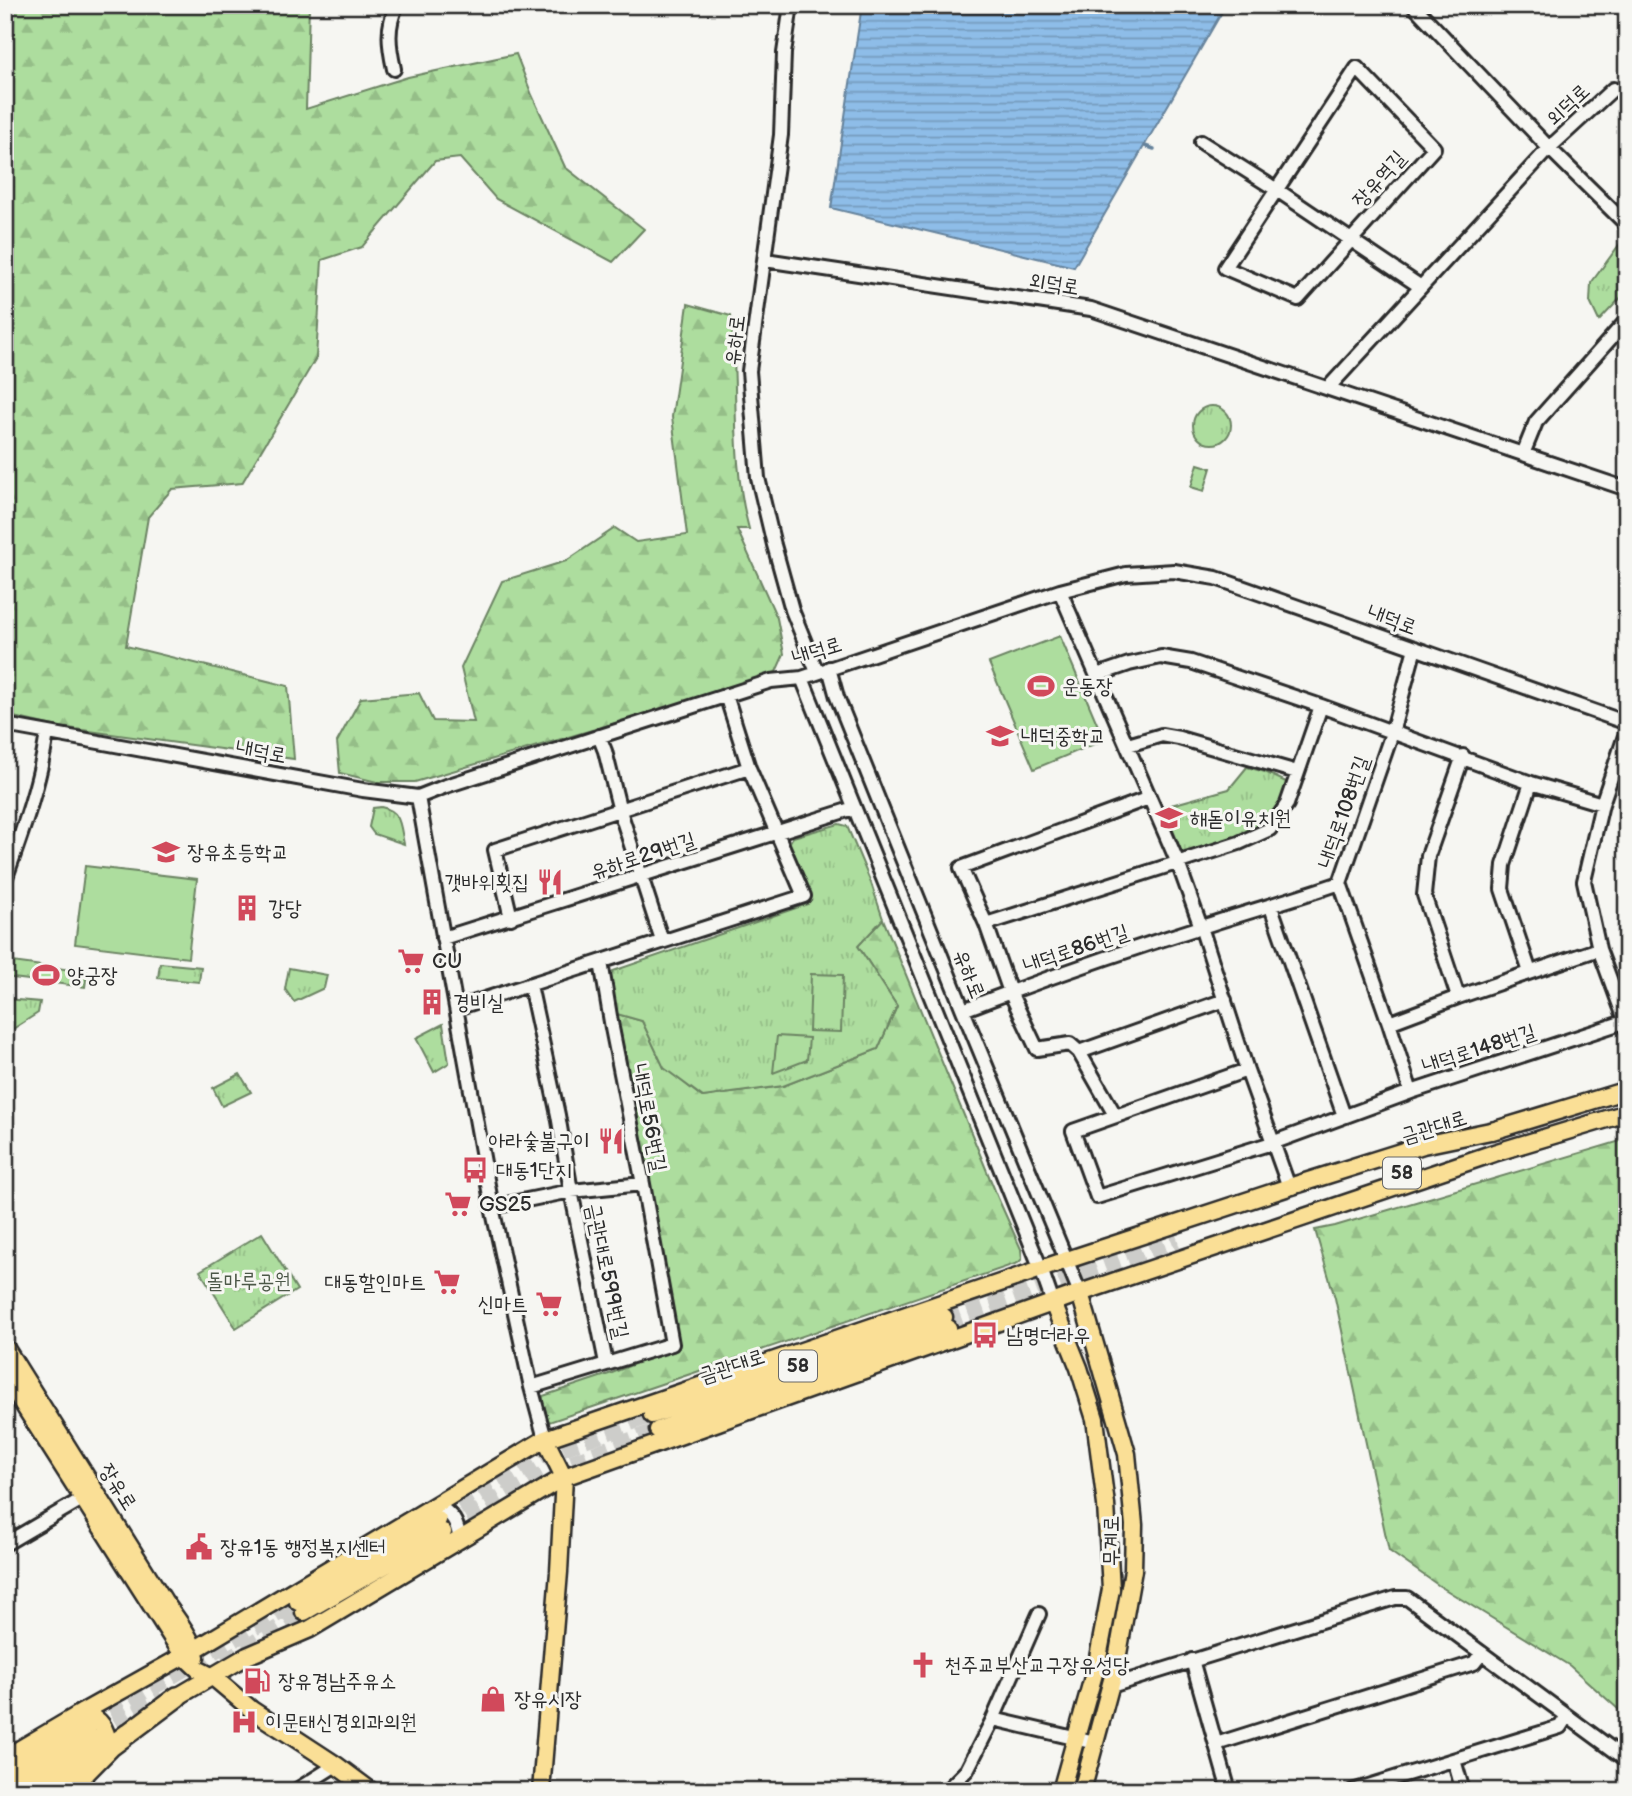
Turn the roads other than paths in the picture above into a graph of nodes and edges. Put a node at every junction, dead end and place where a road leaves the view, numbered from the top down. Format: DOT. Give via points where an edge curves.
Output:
graph roads {
  1 [pos="397,5"];
  2 [pos="791,5"];
  3 [pos="1413,5"];
  4 [pos="394,69"];
  5 [pos="1613,89"];
  6 [pos="1201,142"];
  7 [pos="1549,148"];
  8 [pos="1277,190"];
  9 [pos="1627,225"];
  10 [pos="1350,241"];
  11 [pos="765,260"];
  12 [pos="1421,287"];
  13 [pos="1627,320"];
  14 [pos="1328,388"];
  15 [pos="1523,454"];
  16 [pos="1627,489"];
  17 [pos="1060,591"];
  18 [pos="1415,648"];
  19 [pos="823,670"];
  20 [pos="1097,675"];
  21 [pos="802,678"];
  22 [pos="726,695"];
  23 [pos="1321,706"];
  24 [pos="1627,723"];
  25 [pos="5,725"];
  26 [pos="1627,730"];
  27 [pos="47,733"];
  28 [pos="1392,733"];
  29 [pos="599,737"];
  30 [pos="1128,745"];
  31 [pos="1463,756"];
  32 [pos="750,768"];
  33 [pos="1297,772"];
  34 [pos="1531,783"];
  35 [pos="418,797"];
  36 [pos="1149,798"];
  37 [pos="1601,804"];
  38 [pos="854,808"];
  39 [pos="620,811"];
  40 [pos="778,833"];
  41 [pos="1178,863"];
  42 [pos="642,877"];
  43 [pos="5,880"];
  44 [pos="1340,883"];
  45 [pos="1271,907"];
  46 [pos="511,918"];
  47 [pos="986,924"];
  48 [pos="1201,927"];
  49 [pos="443,938"];
  50 [pos="662,941"];
  51 [pos="1599,948"];
  52 [pos="601,962"];
  53 [pos="1530,972"];
  54 [pos="530,985"];
  55 [pos="1010,992"];
  56 [pos="1458,997"];
  57 [pos="1225,1000"];
  58 [pos="457,1008"];
  59 [pos="963,1010"];
  60 [pos="1626,1022"];
  61 [pos="1389,1023"];
  62 [pos="1079,1052"];
  63 [pos="1247,1070"];
  64 [pos="1627,1090"];
  65 [pos="1411,1092"];
  66 [pos="1627,1105"];
  67 [pos="1627,1113"];
  68 [pos="1115,1115"];
  69 [pos="1344,1116"];
  70 [pos="1500,1129"];
  71 [pos="1272,1143"];
  72 [pos="643,1184"];
  73 [pos="1289,1187"];
  74 [pos="571,1191"];
  75 [pos="492,1208"];
  76 [pos="1067,1260"];
  77 [pos="1041,1269"];
  78 [pos="1080,1293"];
  79 [pos="1053,1303"];
  80 [pos="5,1347"];
  81 [pos="606,1363"];
  82 [pos="11,1381"];
  83 [pos="531,1387"];
  84 [pos="652,1415"];
  85 [pos="658,1430"];
  86 [pos="545,1439"];
  87 [pos="564,1477"];
  88 [pos="82,1499"];
  89 [pos="439,1519"];
  90 [pos="460,1541"];
  91 [pos="5,1544"];
  92 [pos="297,1602"];
  93 [pos="1039,1615"];
  94 [pos="310,1629"];
  95 [pos="188,1652"];
  96 [pos="1482,1654"];
  97 [pos="1192,1660"];
  98 [pos="206,1673"];
  99 [pos="1111,1686"];
  100 [pos="177,1697"];
  101 [pos="1567,1716"];
  102 [pos="993,1719"];
  103 [pos="94,1731"];
  104 [pos="1076,1738"];
  105 [pos="1095,1743"];
  106 [pos="1216,1744"];
  107 [pos="5,1758"];
  108 [pos="1454,1760"];
  109 [pos="1627,1760"];
  110 [pos="336,1765"];
  111 [pos="5,1776"];
  112 [pos="8,1791"];
  113 [pos="36,1791"];
  114 [pos="67,1791"];
  115 [pos="295,1791"];
  116 [pos="371,1791"];
  117 [pos="541,1791"];
  118 [pos="946,1791"];
  119 [pos="1061,1791"];
  120 [pos="1082,1791"];
  121 [pos="1229,1791"];
  122 [pos="1352,1791"];
  123 [pos="1464,1791"];
  1 -- 4 [label="street" via="388,44"];
  2 -- 11 [label="street, 유하로"];
  3 -- 7 [label="street, 외덕로"];
  5 -- 7 [label="street, 외덕로"];
  6 -- 8 [label="street"];
  7 -- 9 [label="street, 외덕로"];
  7 -- 12 [label="street, 외덕로"];
  8 -- 10 [label="street"];
  8 -- 10 [label="street, 장유역길" via="1224,268 1298,299"];
  8 -- 10 [label="street, 장유역길" via="1357,68 1434,148"];
  10 -- 12 [label="street"];
  11 -- 14 [label="street, 외덕로" via="1091,309"];
  11 -- 19 [label="street, 유하로" via="749,371 758,478 792,610"];
  12 -- 14 [label="street, 외덕로"];
  13 -- 15 [label="street" via="1536,422"];
  14 -- 15 [label="street, 외덕로"];
  15 -- 16 [label="street, 외덕로"];
  17 -- 18 [label="street, 내덕로" via="1126,574 1174,571 1216,578"];
  17 -- 19 [label="street, 내덕로"];
  17 -- 20 [label="street"];
  18 -- 24 [label="street, 내덕로"];
  18 -- 28 [label="street, 내덕로108번길"];
  19 -- 21 [label="street, 내덕로"];
  19 -- 59 [label="street, 유하로" via="838,697"];
  20 -- 23 [label="street" via="1161,657 1191,662"];
  20 -- 30 [label="street"];
  21 -- 22 [label="street, 내덕로" via="771,681"];
  21 -- 38 [label="street"];
  22 -- 29 [label="street, 내덕로"];
  22 -- 32 [label="street"];
  23 -- 28 [label="street"];
  23 -- 33 [label="street"];
  25 -- 27 [label="street, 내덕로"];
  26 -- 37 [label="street"];
  27 -- 35 [label="street, 내덕로"];
  27 -- 43 [label="street" via="23,831"];
  28 -- 31 [label="street"];
  28 -- 44 [label="street, 내덕로108번길"];
  29 -- 35 [label="street, 내덕로"];
  29 -- 39 [label="street"];
  30 -- 33 [label="street" via="1161,736 1179,738"];
  30 -- 36 [label="street"];
  31 -- 34 [label="street"];
  31 -- 56 [label="street" via="1428,856 1424,895"];
  32 -- 39 [label="street"];
  32 -- 40 [label="street"];
  33 -- 41 [label="street" via="1287,804 1270,829"];
  34 -- 37 [label="street"];
  34 -- 53 [label="street" via="1504,865 1502,889"];
  35 -- 49 [label="street"];
  36 -- 41 [label="street"];
  36 -- 47 [label="street" via="961,868"];
  37 -- 51 [label="street" via="1584,881"];
  38 -- 40 [label="street, 유하로29번길"];
  38 -- 77 [label="street"];
  39 -- 42 [label="street"];
  39 -- 46 [label="street" via="495,850"];
  40 -- 42 [label="street, 유하로29번길"];
  40 -- 50 [label="street" via="804,896"];
  41 -- 47 [label="street"];
  41 -- 48 [label="street"];
  42 -- 46 [label="street, 유하로29번길"];
  42 -- 50 [label="street"];
  44 -- 45 [label="street, 내덕로86번길"];
  44 -- 61 [label="street, 내덕로108번길"];
  45 -- 48 [label="street, 내덕로86번길"];
  45 -- 69 [label="street"];
  46 -- 49 [label="street, 유하로29번길"];
  47 -- 55 [label="street"];
  48 -- 55 [label="street, 내덕로86번길"];
  48 -- 57 [label="street"];
  49 -- 58 [label="street"];
  50 -- 52 [label="street"];
  51 -- 53 [label="street"];
  51 -- 60 [label="street"];
  52 -- 54 [label="street"];
  52 -- 72 [label="street, 내덕로56번길"];
  53 -- 56 [label="street"];
  54 -- 58 [label="street"];
  54 -- 74 [label="street, 금관대로599번길"];
  55 -- 59 [label="street, 내덕로86번길"];
  55 -- 62 [label="street" via="1037,1049 1070,1044"];
  56 -- 61 [label="street"];
  57 -- 62 [label="street"];
  57 -- 63 [label="street"];
  58 -- 75 [label="street"];
  59 -- 76 [label="street, 유하로"];
  60 -- 65 [label="street, 내덕로148번길"];
  61 -- 65 [label="street, 내덕로108번길"];
  62 -- 68 [label="street"];
  63 -- 68 [label="street"];
  63 -- 71 [label="street"];
  64 -- 70 [label="main road, 금관대로 / 58"];
  65 -- 69 [label="street, 내덕로148번길"];
  66 -- 70 [label="main road, 금관대로 / 58" via="1596,1110 1178,1242 1429,1150"];
  67 -- 78 [label="main road" via="1494,1153"];
  68 -- 71 [label="street, 내덕로148번길" via="1073,1130 1097,1197"];
  69 -- 71 [label="street, 내덕로148번길"];
  70 -- 73 [label="main road" via="1423,1145"];
  71 -- 73 [label="street"];
  72 -- 74 [label="street"];
  72 -- 81 [label="street, 내덕로56번길" via="672,1344"];
  73 -- 76 [label="main road"];
  74 -- 75 [label="street, 금관대로599번길"];
  74 -- 81 [label="street, 금관대로599번길"];
  75 -- 83 [label="street"];
  76 -- 77 [label="main road"];
  76 -- 78 [label="street, 유하로"];
  77 -- 79 [label="street"];
  77 -- 86 [label="main road"];
  78 -- 79 [label="main road"];
  78 -- 99 [label="main road, 무계로" via="1127,1454 1134,1525 1130,1592"];
  79 -- 87 [label="main road"];
  79 -- 104 [label="main road, 무계로" via="1095,1419 1111,1589"];
  80 -- 82 [label="main road, 장유로"];
  81 -- 83 [label="street, 금관대로599번길"];
  82 -- 88 [label="main road, 장유로"];
  82 -- 95 [label="main road, 장유로" via="184,1630"];
  83 -- 86 [label="street"];
  84 -- 85 [label="main road, 금관대로 / 58" via="946,1322"];
  86 -- 87 [label="main road"];
  86 -- 89 [label="main road"];
  87 -- 90 [label="main road"];
  87 -- 117 [label="main road"];
  88 -- 91 [label="street"];
  88 -- 95 [label="main road, 장유로"];
  89 -- 90 [label="street" via="452,1514"];
  89 -- 92 [label="main road"];
  89 -- 92 [label="main road"];
  90 -- 94 [label="main road"];
  92 -- 94 [label="main road" via="298,1622"];
  92 -- 95 [label="main road"];
  93 -- 102 [label="street"];
  94 -- 98 [label="main road"];
  95 -- 98 [label="main road"];
  95 -- 103 [label="main road"];
  96 -- 97 [label="street" via="1407,1598 1395,1598"];
  96 -- 101 [label="street"];
  96 -- 106 [label="street" via="1474,1663"];
  97 -- 99 [label="street"];
  97 -- 106 [label="street"];
  98 -- 100 [label="main road"];
  98 -- 110 [label="main road" via="252,1710"];
  99 -- 105 [label="main road, 무계로"];
  100 -- 103 [label="highway"];
  101 -- 108 [label="street" via="1560,1727"];
  101 -- 109 [label="street"];
  102 -- 104 [label="street"];
  102 -- 118 [label="street" via="967,1770"];
  103 -- 107 [label="main road"];
  103 -- 111 [label="main road"];
  103 -- 112 [label="main road"];
  103 -- 113 [label="main road"];
  103 -- 114 [label="highway"];
  104 -- 105 [label="street"];
  104 -- 119 [label="main road, 무계로"];
  105 -- 120 [label="main road, 무계로"];
  106 -- 121 [label="street"];
  108 -- 122 [label="street"];
  108 -- 123 [label="street"];
  110 -- 115 [label="street"];
  110 -- 116 [label="main road"];
}
